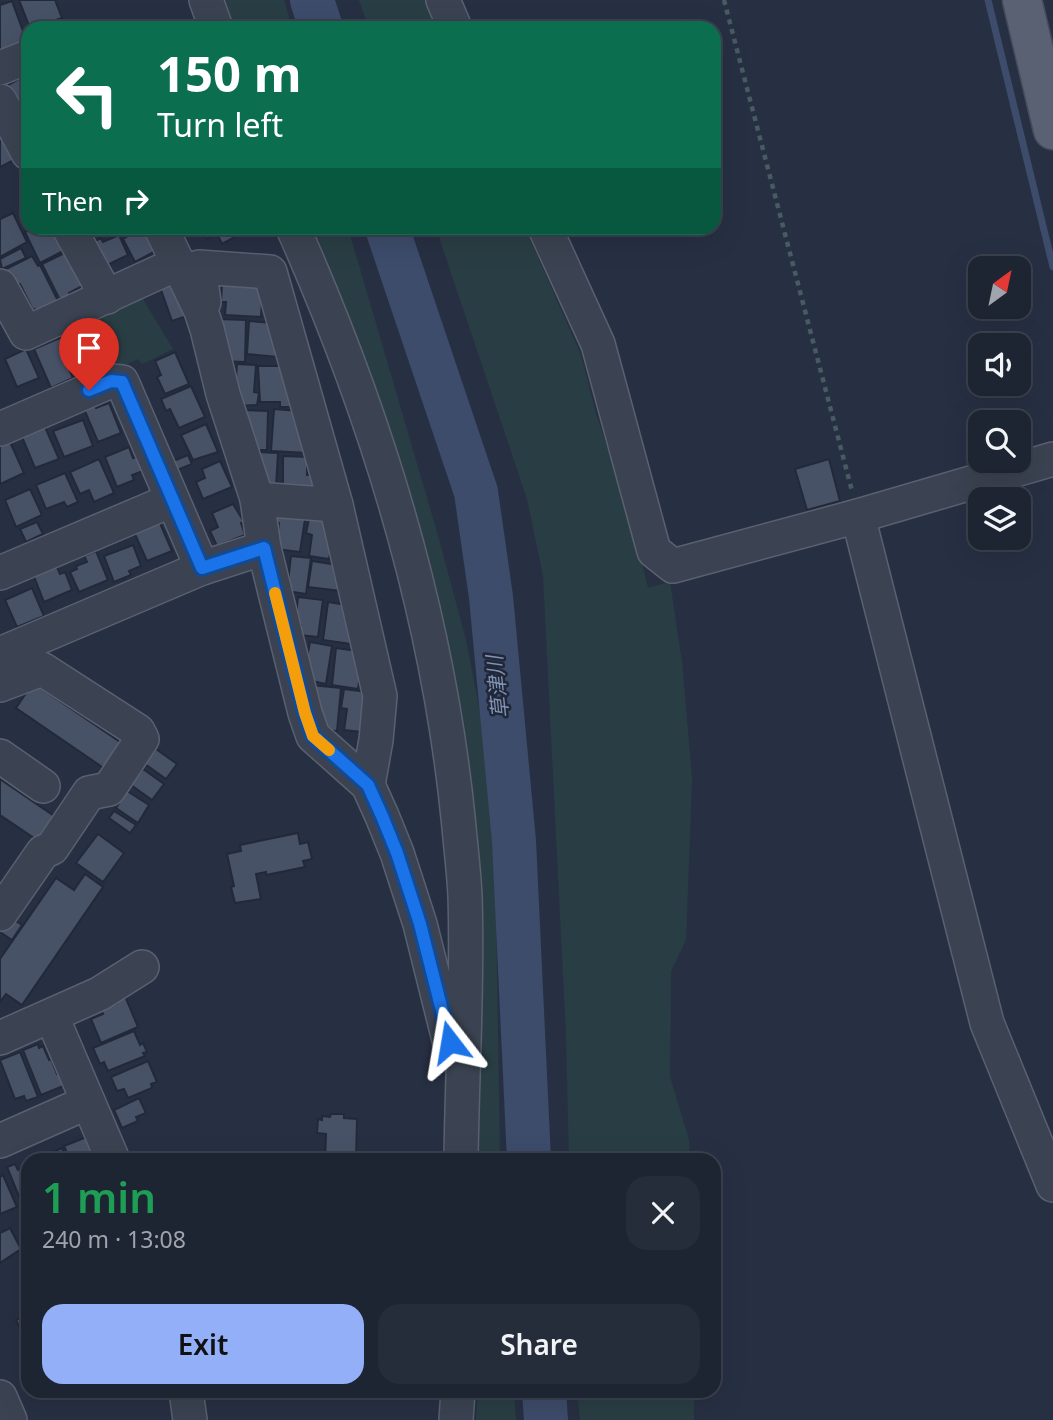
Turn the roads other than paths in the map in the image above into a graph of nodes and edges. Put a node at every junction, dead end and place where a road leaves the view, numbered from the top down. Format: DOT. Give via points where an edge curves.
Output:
graph roads {
  1 [pos="206,0"];
  2 [pos="443,0"];
  3 [pos="1022,0"];
  4 [pos="214,21"];
  5 [pos="452,21"];
  6 [pos="21,60"];
  7 [pos="0,68"];
  8 [pos="0,101"];
  9 [pos="1053,130"];
  10 [pos="21,140"];
  11 [pos="73,235"];
  12 [pos="165,235"];
  13 [pos="276,235"];
  14 [pos="296,235"];
  15 [pos="548,235"];
  16 [pos="179,262"];
  17 [pos="0,286"];
  18 [pos="107,297"];
  19 [pos="202,315"];
  20 [pos="310,409"];
  21 [pos="0,429"];
  22 [pos="1053,458"];
  23 [pos="257,499"];
  24 [pos="172,500"];
  25 [pos="336,505"];
  26 [pos="858,516"];
  27 [pos="264,548"];
  28 [pos="202,568"];
  29 [pos="0,573"];
  30 [pos="0,654"];
  31 [pos="0,685"];
  32 [pos="0,756"];
  33 [pos="368,785"];
  34 [pos="43,786"];
  35 [pos="5,897"];
  36 [pos="142,967"];
  37 [pos="52,1017"];
  38 [pos="0,1038"];
  39 [pos="462,1089"];
  40 [pos="88,1102"];
  41 [pos="0,1141"];
  42 [pos="110,1153"];
  43 [pos="461,1153"];
  44 [pos="1053,1185"];
  45 [pos="0,1396"];
  46 [pos="187,1398"];
  47 [pos="458,1398"];
  48 [pos="10,1420"];
  49 [pos="190,1420"];
  50 [pos="457,1420"];
  1 -- 4 [label="street"];
  2 -- 5 [label="street"];
  3 -- 9 [label="main road"];
  6 -- 7 [label="street"];
  8 -- 10 [label="street"];
  11 -- 18 [label="street"];
  12 -- 16 [label="street"];
  13 -- 20 [label="street" via="310,364"];
  14 -- 39 [label="street" via="349,362 403,526 426,616 447,726 465,893"];
  15 -- 26 [label="street" via="598,344 654,551 673,566"];
  16 -- 18 [label="street"];
  16 -- 19 [label="street"];
  17 -- 18 [label="street" via="26,333"];
  19 -- 20 [label="street" via="199,267 270,272"];
  19 -- 23 [label="street"];
  20 -- 25 [label="street"];
  21 -- 24 [label="street" via="111,381 122,382"];
  22 -- 26 [label="street"];
  23 -- 25 [label="street"];
  23 -- 27 [label="street"];
  24 -- 28 [label="street"];
  24 -- 29 [label="street"];
  25 -- 33 [label="street" via="380,696"];
  26 -- 44 [label="street" via="987,1023"];
  27 -- 28 [label="street"];
  27 -- 33 [label="street" via="313,736"];
  28 -- 30 [label="street"];
  31 -- 35 [label="street" via="42,669 142,738 109,789 89,793 52,848 43,852"];
  32 -- 34 [label="street"];
  33 -- 39 [label="street" via="420,924"];
  36 -- 37 [label="street" via="99,995"];
  37 -- 38 [label="street"];
  37 -- 40 [label="street"];
  39 -- 43 [label="street"];
  40 -- 41 [label="street"];
  40 -- 42 [label="street"];
  45 -- 48 [label="street"];
  46 -- 49 [label="street"];
  47 -- 50 [label="street"];
}
